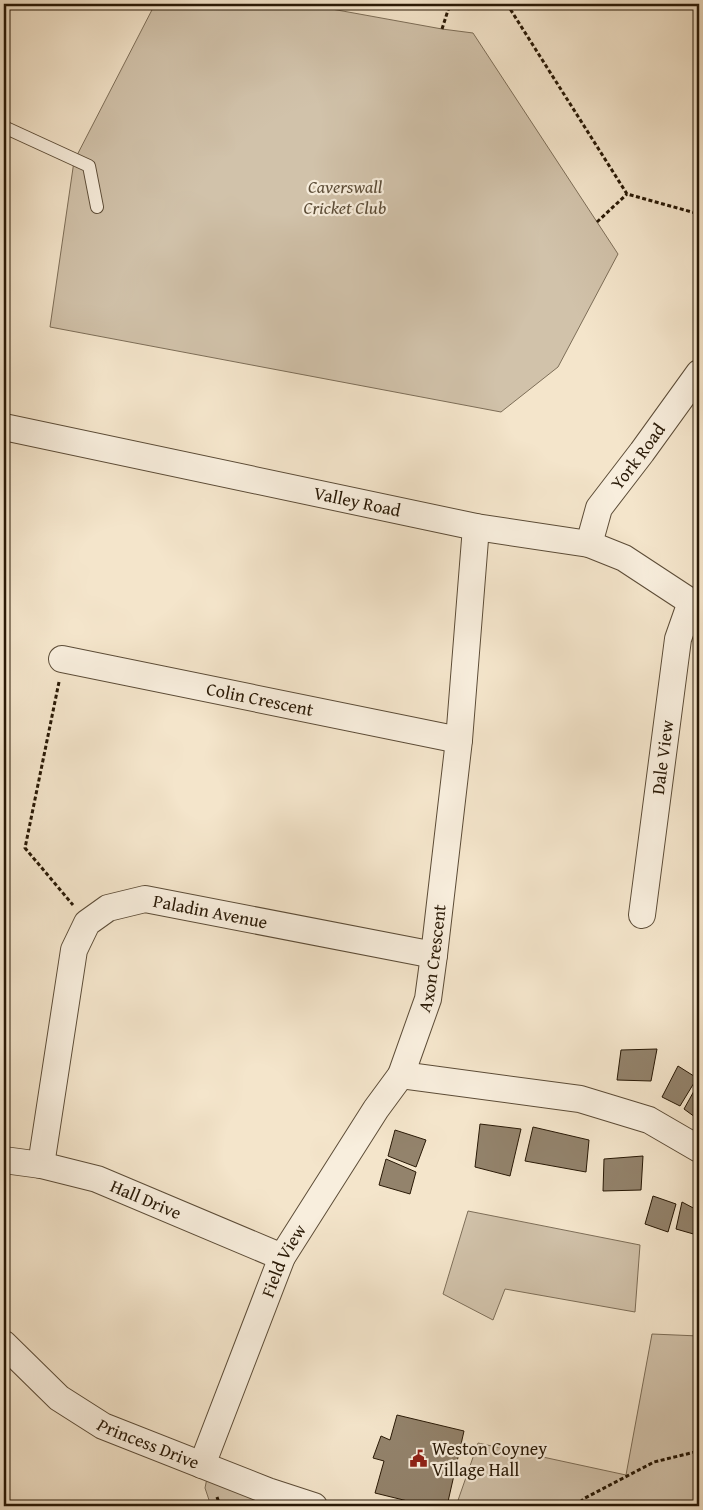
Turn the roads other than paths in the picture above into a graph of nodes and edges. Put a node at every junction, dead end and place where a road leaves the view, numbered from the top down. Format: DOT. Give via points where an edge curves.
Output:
graph roads {
  1 [pos="4,127"];
  2 [pos="97,207"];
  3 [pos="699,373"];
  4 [pos="4,427"];
  5 [pos="476,527"];
  6 [pos="589,544"];
  7 [pos="695,604"];
  8 [pos="62,659"];
  9 [pos="459,740"];
  10 [pos="642,915"];
  11 [pos="434,955"];
  12 [pos="401,1075"];
  13 [pos="699,1149"];
  14 [pos="4,1160"];
  15 [pos="41,1165"];
  16 [pos="282,1257"];
  17 [pos="4,1344"];
  18 [pos="202,1465"];
  19 [pos="314,1506"];
  1 -- 2 [label="lane" via="88,166"];
  3 -- 6 [label="street, York Road" via="599,508"];
  4 -- 5 [label="street, Valley Road"];
  5 -- 6 [label="street, Valley Road"];
  5 -- 9 [label="street, Axon Crescent"];
  6 -- 7 [label="street, Valley Road" via="624,558"];
  7 -- 10 [label="street, Dale View" via="678,639"];
  8 -- 9 [label="street, Colin Crescent"];
  9 -- 11 [label="street, Axon Crescent"];
  11 -- 12 [label="street, Axon Crescent" via="428,999"];
  11 -- 15 [label="street, Paladin Avenue" via="145,899 108,908 87,922 74,950"];
  12 -- 13 [label="street" via="580,1099 649,1120"];
  12 -- 16 [label="street, Field View"];
  14 -- 15 [label="street, Hall Drive"];
  15 -- 16 [label="street, Hall Drive" via="97,1179"];
  16 -- 18 [label="street, Field View"];
  17 -- 18 [label="street, Princess Drive" via="59,1398 103,1426"];
  18 -- 19 [label="street, Princess Drive"];
}
